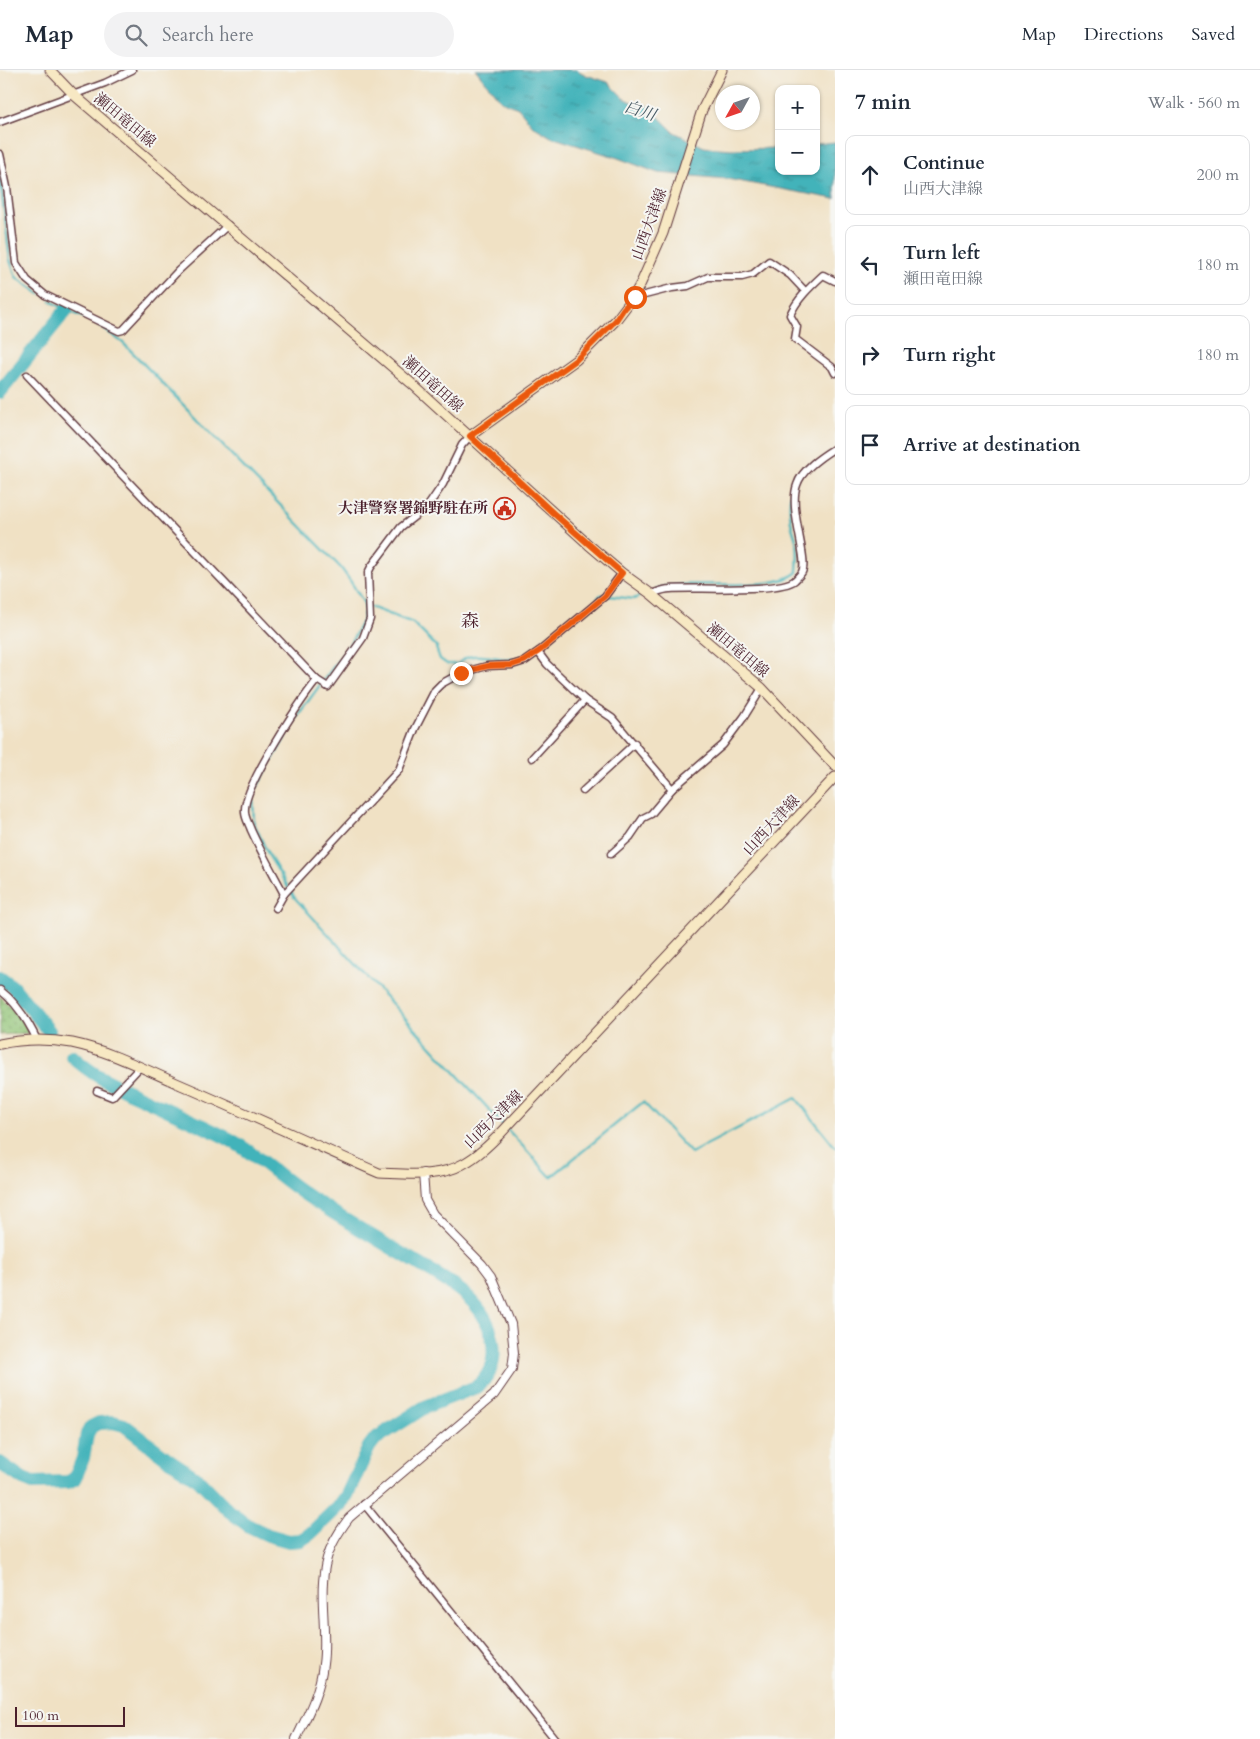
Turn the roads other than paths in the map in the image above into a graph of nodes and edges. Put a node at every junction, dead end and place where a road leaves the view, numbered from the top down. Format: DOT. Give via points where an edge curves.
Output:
graph roads {
  1 [pos="50,70"];
  2 [pos="132,70"];
  3 [pos="722,70"];
  4 [pos="74,95"];
  5 [pos="0,122"];
  6 [pos="0,154"];
  7 [pos="228,225"];
  8 [pos="835,281"];
  9 [pos="805,291"];
  10 [pos="632,299"];
  11 [pos="835,372"];
  12 [pos="27,375"];
  13 [pos="470,436"];
  14 [pos="835,448"];
  15 [pos="622,573"];
  16 [pos="652,594"];
  17 [pos="538,652"];
  18 [pos="317,680"];
  19 [pos="762,688"];
  20 [pos="586,700"];
  21 [pos="635,744"];
  22 [pos="532,758"];
  23 [pos="835,766"];
  24 [pos="835,776"];
  25 [pos="672,789"];
  26 [pos="583,791"];
  27 [pos="611,854"];
  28 [pos="284,894"];
  29 [pos="276,908"];
  30 [pos="0,990"];
  31 [pos="37,1040"];
  32 [pos="0,1044"];
  33 [pos="140,1067"];
  34 [pos="97,1090"];
  35 [pos="423,1174"];
  36 [pos="364,1504"];
  37 [pos="296,1739"];
  38 [pos="555,1739"];
  1 -- 4 [label="main road, 瀬田竜田線"];
  2 -- 4 [label="street"];
  3 -- 10 [label="main road, 山西大津線" via="702,110 663,233"];
  4 -- 5 [label="street"];
  4 -- 7 [label="main road, 瀬田竜田線"];
  6 -- 7 [label="street" via="16,263 27,280 45,295 119,330 123,330 178,271"];
  7 -- 13 [label="main road, 瀬田竜田線"];
  8 -- 9 [label="street" via="823,275"];
  9 -- 10 [label="street" via="790,275 769,261 742,278 708,277 688,286"];
  9 -- 11 [label="street" via="790,315 798,327 795,339"];
  10 -- 13 [label="main road, 山西大津線" via="576,360"];
  12 -- 18 [label="street"];
  13 -- 15 [label="main road, 瀬田竜田線"];
  13 -- 18 [label="street" via="428,506 401,526 368,573 370,619 363,638 328,687"];
  14 -- 16 [label="street" via="815,462 797,485 795,519 804,563 803,571 793,582 763,587 668,589"];
  15 -- 16 [label="main road, 瀬田竜田線"];
  15 -- 17 [label="street" via="605,596"];
  16 -- 19 [label="main road, 瀬田竜田線"];
  17 -- 20 [label="street"];
  17 -- 28 [label="street" via="512,665 487,666 461,673 435,690 415,728 399,770"];
  18 -- 28 [label="street" via="272,749 244,807 256,842"];
  19 -- 23 [label="main road, 瀬田竜田線"];
  19 -- 25 [label="street" via="723,745"];
  20 -- 21 [label="street" via="612,718"];
  20 -- 22 [label="street"];
  21 -- 25 [label="street"];
  21 -- 26 [label="street"];
  24 -- 35 [label="main road, 山西大津線" via="481,1152 462,1165"];
  25 -- 27 [label="street"];
  28 -- 29 [label="street"];
  30 -- 31 [label="street" via="26,1018"];
  31 -- 32 [label="main road, 山西大津線"];
  31 -- 33 [label="main road, 山西大津線" via="96,1049"];
  33 -- 34 [label="street" via="112,1097"];
  33 -- 35 [label="main road, 山西大津線" via="379,1173"];
  35 -- 36 [label="street" via="425,1200 433,1214 491,1276 511,1324 512,1370 494,1395"];
  36 -- 37 [label="street" via="349,1518 327,1557 322,1582 324,1662 321,1682"];
  36 -- 38 [label="street"];
}
